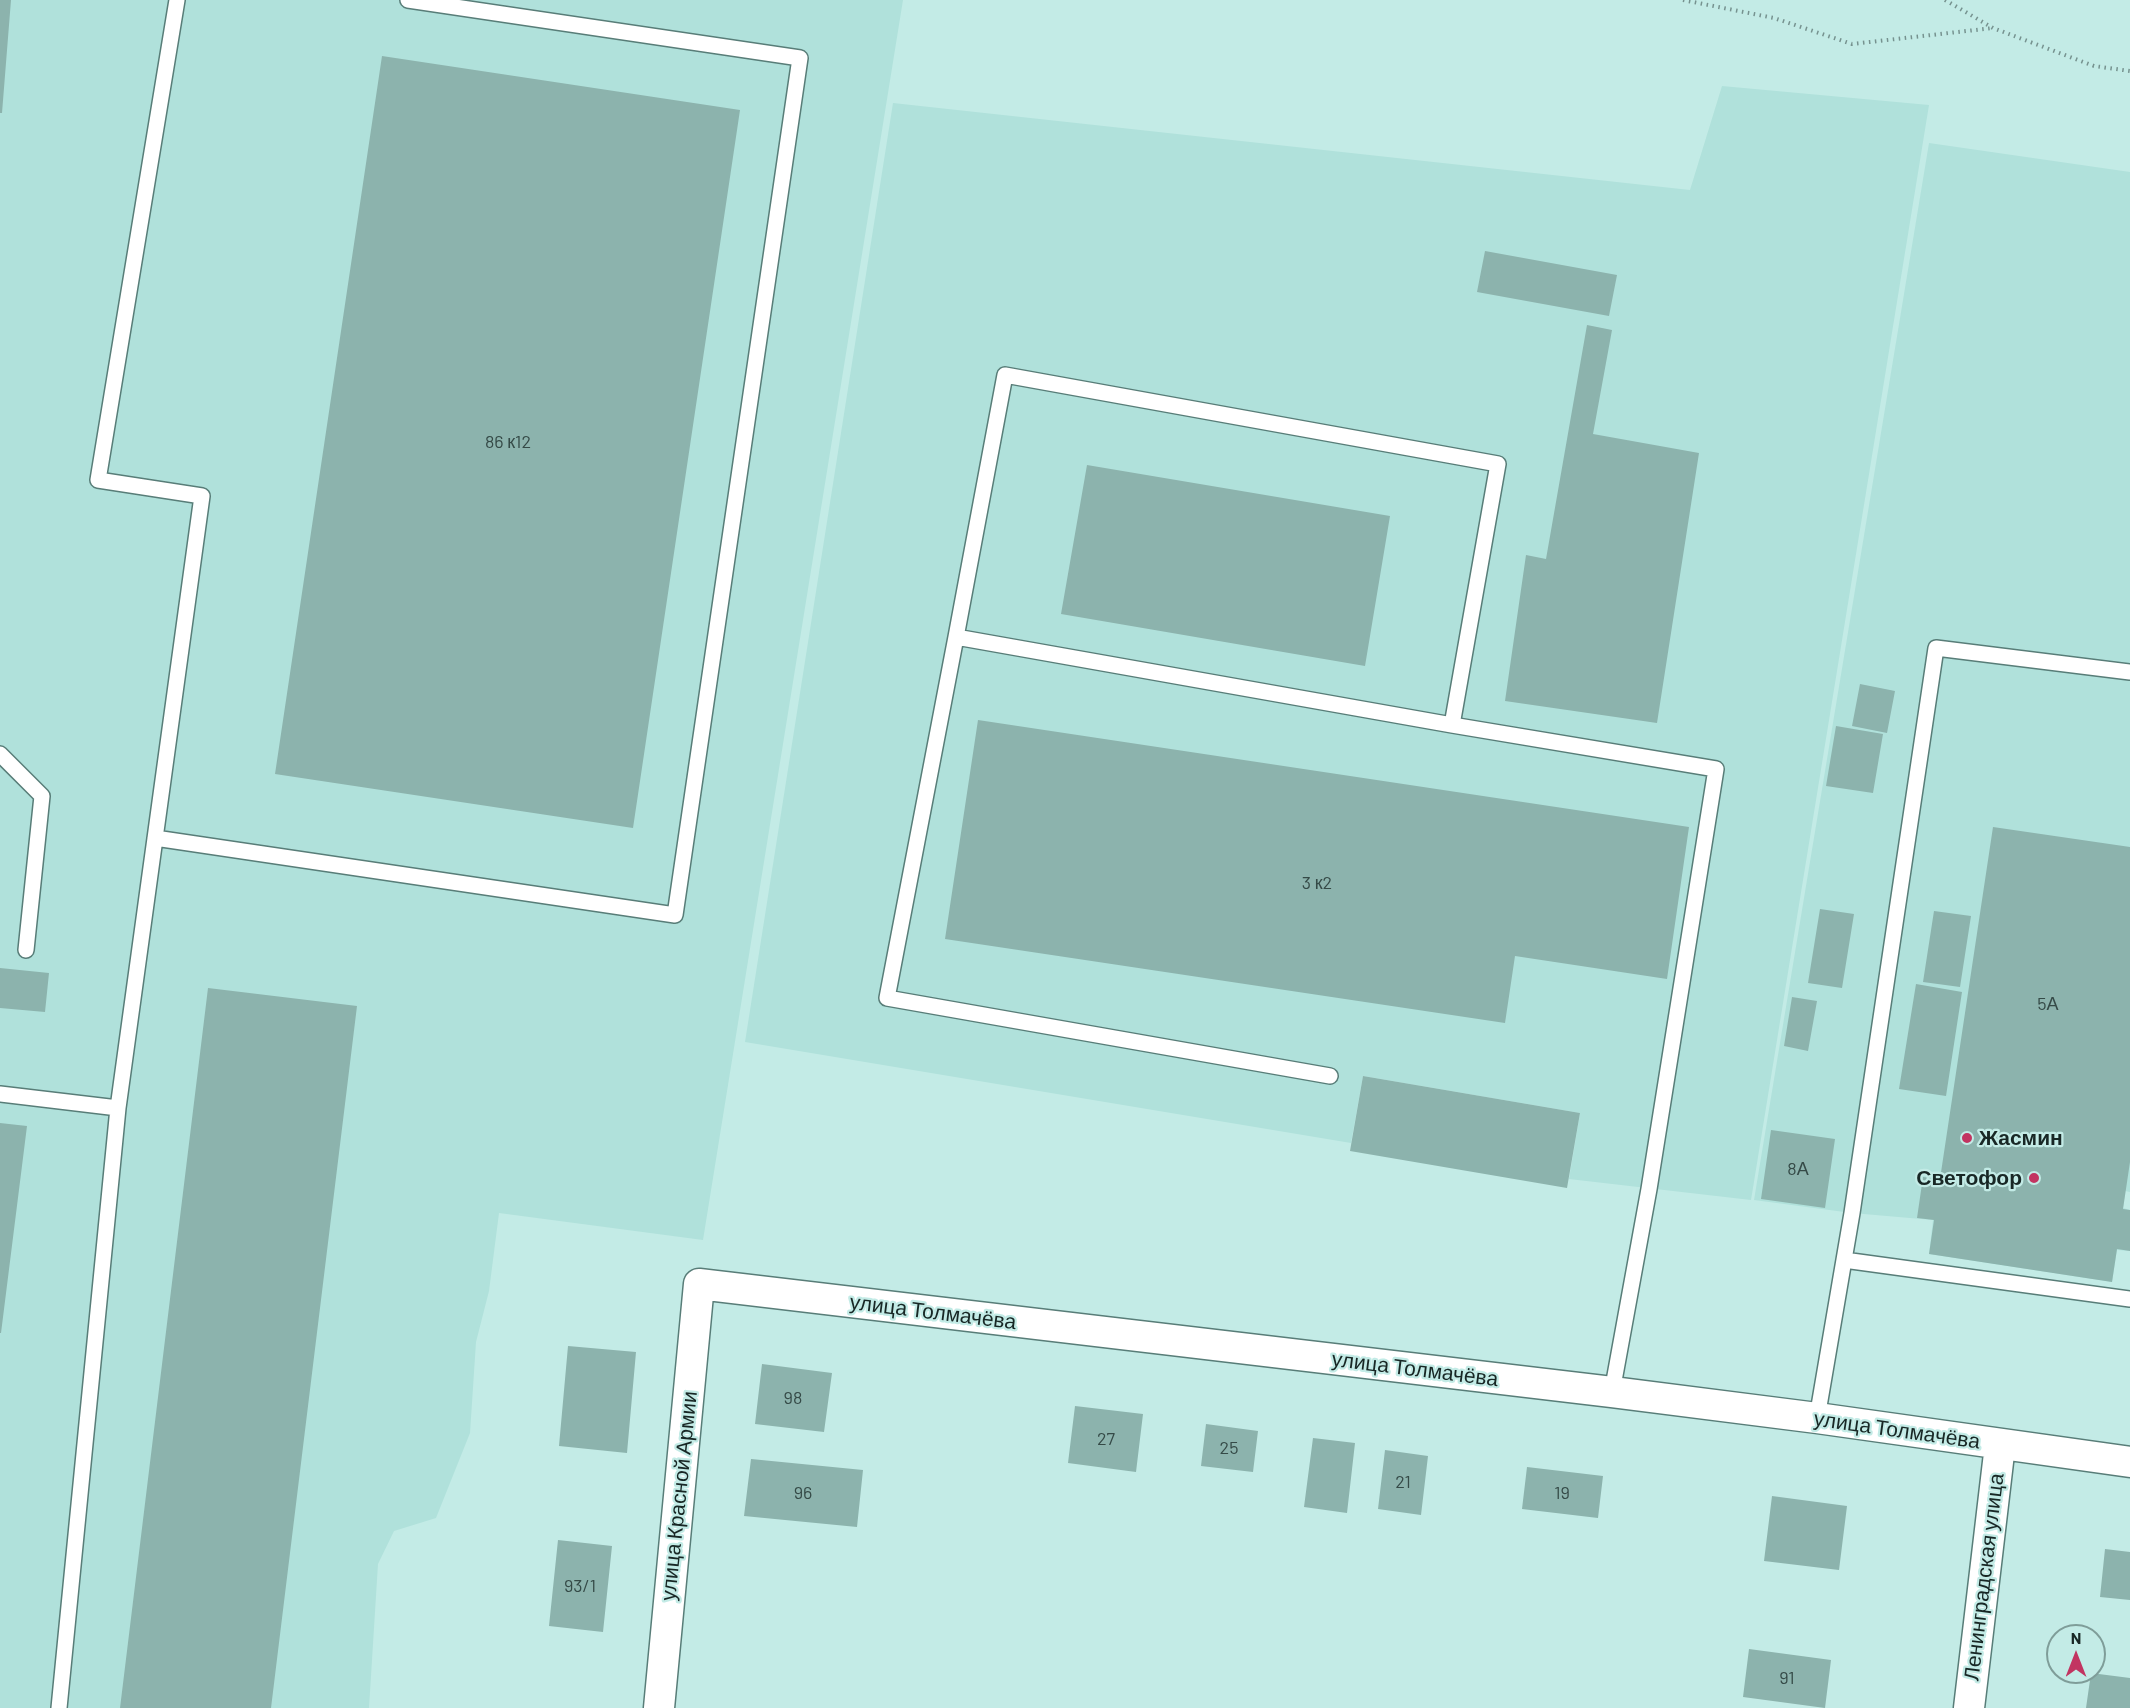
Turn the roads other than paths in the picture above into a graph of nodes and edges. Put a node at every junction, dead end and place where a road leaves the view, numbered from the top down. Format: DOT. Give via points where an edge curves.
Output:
graph roads {
  1 [pos="177,0"];
  2 [pos="408,0"];
  3 [pos="956,637"];
  4 [pos="2130,672"];
  5 [pos="1452,724"];
  6 [pos="0,754"];
  7 [pos="155,838"];
  8 [pos="26,950"];
  9 [pos="1330,1076"];
  10 [pos="0,1094"];
  11 [pos="118,1108"];
  12 [pos="1844,1260"];
  13 [pos="699,1284"];
  14 [pos="2130,1299"];
  15 [pos="1612,1392"];
  16 [pos="1817,1418"];
  17 [pos="2000,1445"];
  18 [pos="2130,1462"];
  19 [pos="59,1708"];
  20 [pos="659,1708"];
  21 [pos="1969,1708"];
  1 -- 7 [label="lane" via="98,480 202,496"];
  2 -- 7 [label="lane" via="800,58 675,915"];
  3 -- 5 [label="lane"];
  3 -- 5 [label="lane" via="1005,375 1498,464"];
  3 -- 9 [label="lane" via="887,998"];
  4 -- 12 [label="lane" via="1936,648"];
  5 -- 15 [label="lane" via="1716,769 1649,1189"];
  6 -- 8 [label="lane" via="42,796"];
  7 -- 11 [label="lane"];
  10 -- 11 [label="lane"];
  11 -- 19 [label="lane"];
  12 -- 14 [label="lane"];
  12 -- 16 [label="lane"];
  13 -- 15 [label="street, улица Толмачёва"];
  13 -- 20 [label="street, улица Красной Армии"];
  15 -- 16 [label="street, улица Толмачёва"];
  16 -- 17 [label="street, улица Толмачёва"];
  17 -- 18 [label="street, улица Толмачёва"];
  17 -- 21 [label="street, Ленинградская улица"];
}
